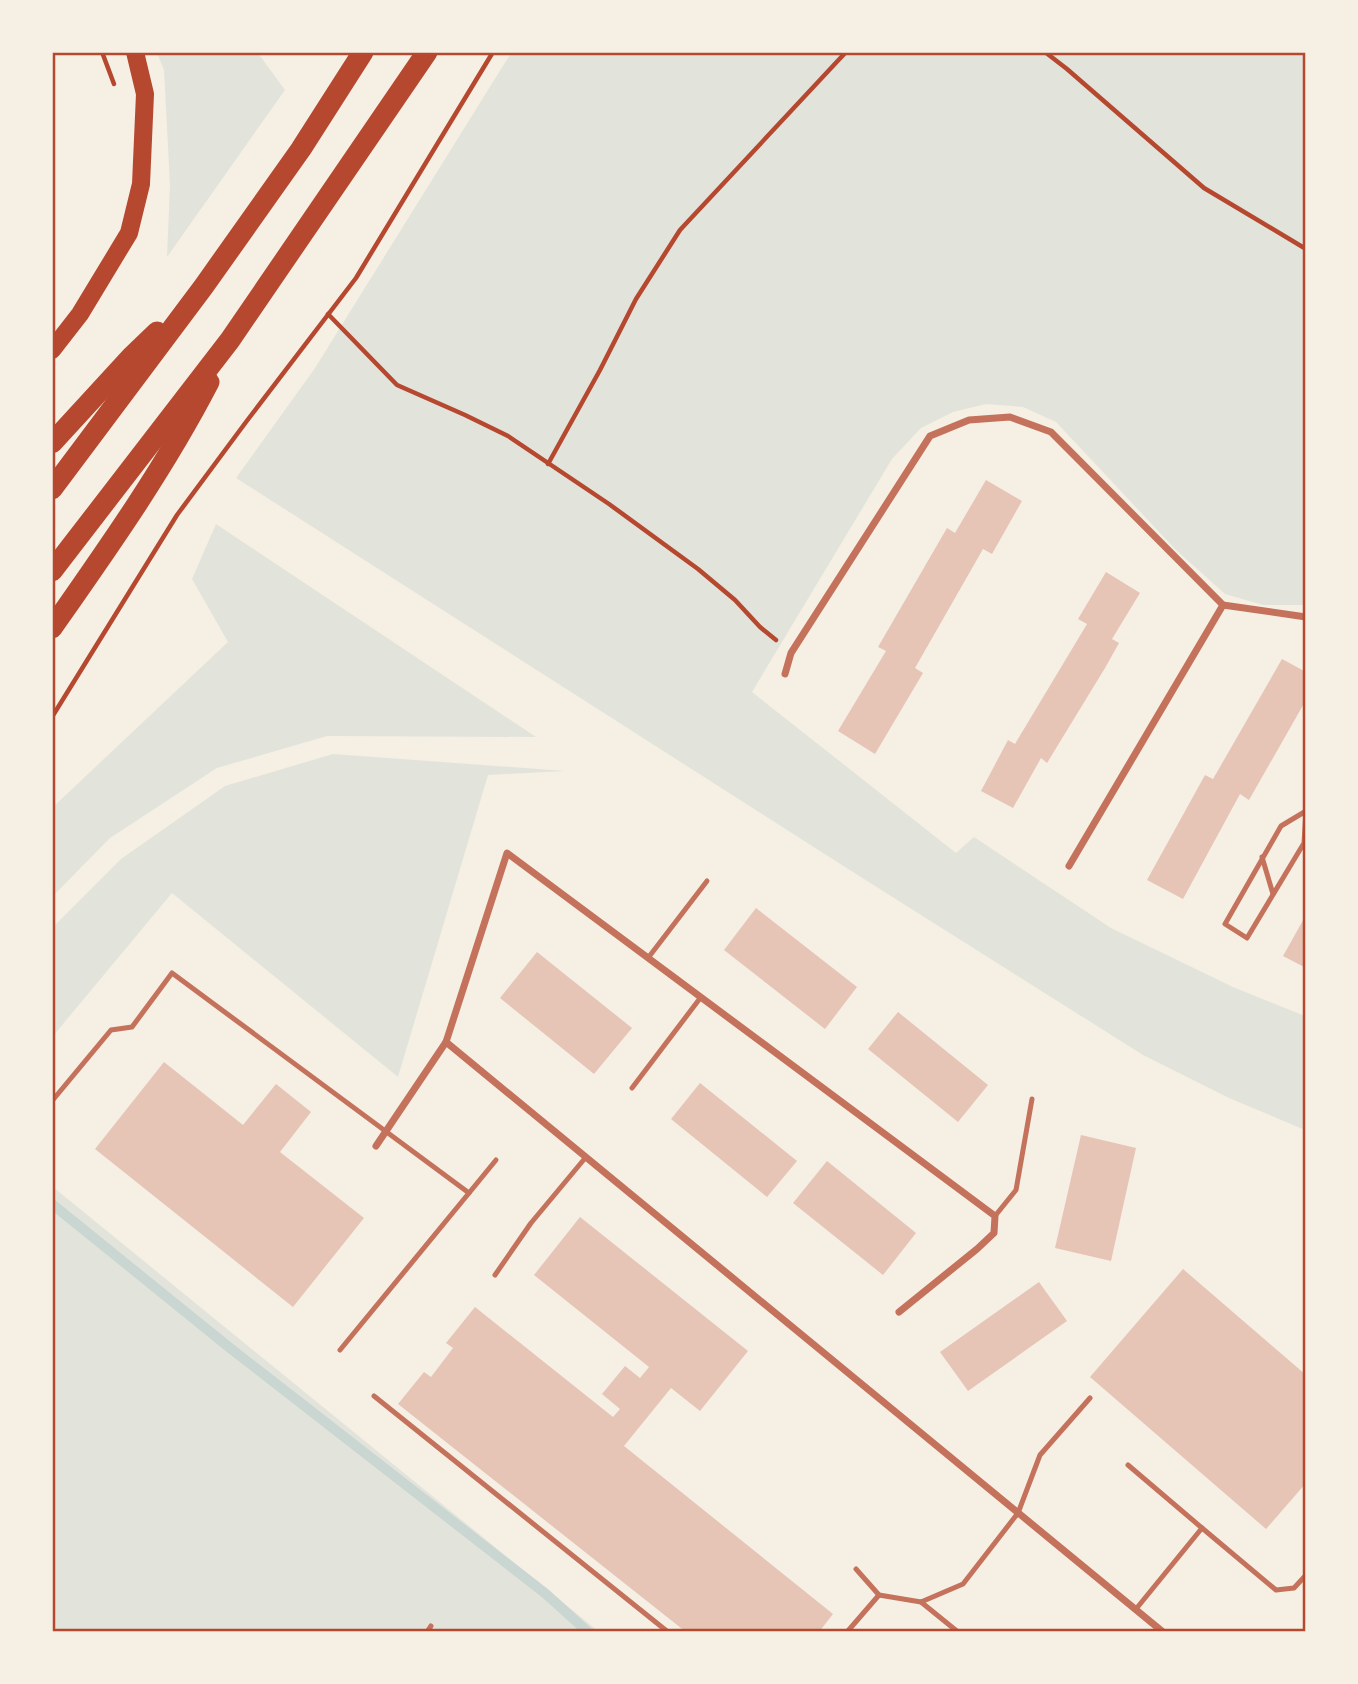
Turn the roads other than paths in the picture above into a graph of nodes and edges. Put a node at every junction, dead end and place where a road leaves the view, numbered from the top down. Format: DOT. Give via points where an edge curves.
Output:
graph roads {
  1 [pos="135,52"];
  2 [pos="363,52"];
  3 [pos="427,52"];
  4 [pos="52,350"];
  5 [pos="138,362"];
  6 [pos="189,405"];
  7 [pos="52,443"];
  8 [pos="52,489"];
  9 [pos="52,571"];
  10 [pos="1223,605"];
  11 [pos="1306,617"];
  12 [pos="52,628"];
  13 [pos="785,674"];
  14 [pos="1306,811"];
  15 [pos="1262,857"];
  16 [pos="1069,866"];
  17 [pos="708,881"];
  18 [pos="1273,894"];
  19 [pos="648,958"];
  20 [pos="701,997"];
  21 [pos="446,1042"];
  22 [pos="632,1088"];
  23 [pos="1032,1099"];
  24 [pos="52,1101"];
  25 [pos="386,1130"];
  26 [pos="376,1146"];
  27 [pos="586,1157"];
  28 [pos="496,1160"];
  29 [pos="469,1193"];
  30 [pos="995,1216"];
  31 [pos="495,1275"];
  32 [pos="899,1312"];
  33 [pos="340,1350"];
  34 [pos="374,1396"];
  35 [pos="1090,1398"];
  36 [pos="1128,1465"];
  37 [pos="1018,1513"];
  38 [pos="1202,1528"];
  39 [pos="856,1569"];
  40 [pos="1306,1575"];
  41 [pos="879,1595"];
  42 [pos="922,1602"];
  43 [pos="1136,1609"];
  44 [pos="1160,1631"];
  45 [pos="668,1632"];
  46 [pos="847,1632"];
  47 [pos="958,1632"];
  1 -- 4 [label="main road" via="145,94 141,184 129,233 80,314"];
  2 -- 5 [label="highway" via="204,286"];
  3 -- 6 [label="highway"];
  5 -- 7 [label="highway"];
  5 -- 8 [label="highway"];
  6 -- 9 [label="highway"];
  6 -- 12 [label="highway" via="136,506"];
  10 -- 11 [label="street"];
  10 -- 13 [label="street" via="1051,432 1010,417 969,420 930,436 791,653"];
  10 -- 16 [label="street"];
  14 -- 15 [label="lane" via="1281,826"];
  14 -- 18 [label="lane" via="1304,844"];
  15 -- 18 [label="lane"];
  15 -- 18 [label="lane" via="1225,924 1247,938"];
  17 -- 19 [label="lane"];
  19 -- 20 [label="street"];
  19 -- 21 [label="street" via="506,853"];
  20 -- 22 [label="lane"];
  20 -- 30 [label="street"];
  21 -- 25 [label="street"];
  21 -- 27 [label="street"];
  23 -- 30 [label="lane" via="1016,1190"];
  24 -- 25 [label="lane" via="111,1030 132,1027 172,973"];
  25 -- 26 [label="street"];
  25 -- 29 [label="lane"];
  27 -- 31 [label="lane"];
  27 -- 37 [label="street"];
  28 -- 29 [label="lane"];
  29 -- 33 [label="lane"];
  30 -- 32 [label="street" via="994,1233"];
  34 -- 45 [label="lane"];
  35 -- 37 [label="lane" via="1041,1455"];
  36 -- 38 [label="lane"];
  37 -- 42 [label="lane" via="963,1584"];
  37 -- 43 [label="street"];
  38 -- 40 [label="lane" via="1276,1590 1294,1588"];
  38 -- 43 [label="lane"];
  39 -- 41 [label="lane"];
  41 -- 42 [label="lane"];
  41 -- 46 [label="lane"];
  42 -- 47 [label="lane"];
  43 -- 44 [label="street"];
}
